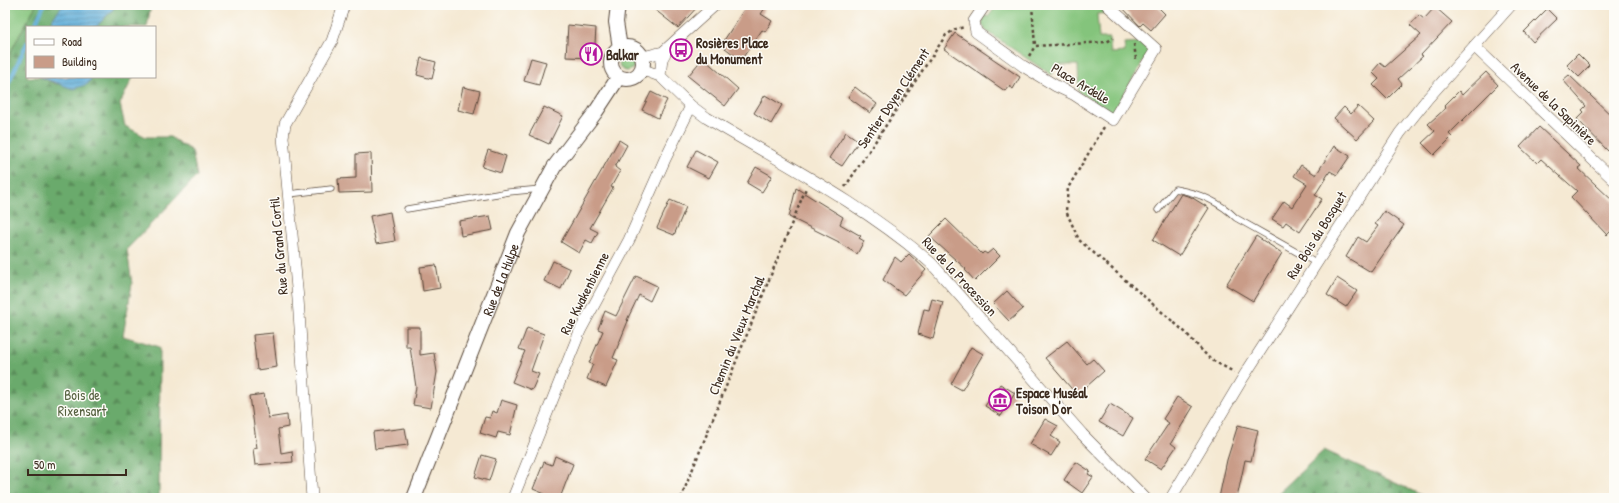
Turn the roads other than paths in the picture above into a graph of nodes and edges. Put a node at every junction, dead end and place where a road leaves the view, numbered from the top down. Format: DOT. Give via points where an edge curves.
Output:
graph roads {
  1 [pos="344,5"];
  2 [pos="618,5"];
  3 [pos="715,5"];
  4 [pos="985,5"];
  5 [pos="1107,5"];
  6 [pos="1511,5"];
  7 [pos="1474,46"];
  8 [pos="620,48"];
  9 [pos="668,48"];
  10 [pos="642,63"];
  11 [pos="660,76"];
  12 [pos="618,78"];
  13 [pos="691,106"];
  14 [pos="1614,180"];
  15 [pos="541,189"];
  16 [pos="331,190"];
  17 [pos="289,194"];
  18 [pos="407,209"];
  19 [pos="1158,210"];
  20 [pos="1316,263"];
  21 [pos="312,498"];
  22 [pos="414,498"];
  23 [pos="513,498"];
  24 [pos="1145,498"];
  25 [pos="1170,498"];
  1 -- 17 [label="street, Rue du Grand Cortil" via="332,41 285,124 283,137"];
  2 -- 8 [label="street" via="616,22"];
  3 -- 9 [label="street"];
  4 -- 5 [label="street, Place Ardelle" via="974,21 976,32 1023,66 1113,120 1156,49"];
  6 -- 7 [label="street, Rue Bois du Bosquet"];
  7 -- 14 [label="street, Avenue de la Sapinière"];
  7 -- 20 [label="street, Rue Bois du Bosquet" via="1400,133"];
  8 -- 10 [label="street" via="633,47"];
  8 -- 12 [label="street" via="610,59 613,73"];
  9 -- 10 [label="street"];
  9 -- 11 [label="street" via="662,59"];
  10 -- 11 [label="street, Rue de la Procession"];
  10 -- 12 [label="street" via="638,73 631,79"];
  11 -- 13 [label="street, Rue de la Procession"];
  12 -- 15 [label="street, Rue de La Hulpe"];
  13 -- 23 [label="street, Rue Kwakenbienne" via="664,159 629,240 580,331"];
  13 -- 24 [label="street, Rue de la Procession" via="890,228 932,264 1082,434"];
  15 -- 18 [label="lane"];
  15 -- 22 [label="street, Rue de La Hulpe" via="518,233"];
  16 -- 17 [label="lane"];
  17 -- 21 [label="street, Rue du Grand Cortil"];
  19 -- 20 [label="lane" via="1175,189 1196,193"];
  20 -- 25 [label="street, Rue Bois du Bosquet"];
}
